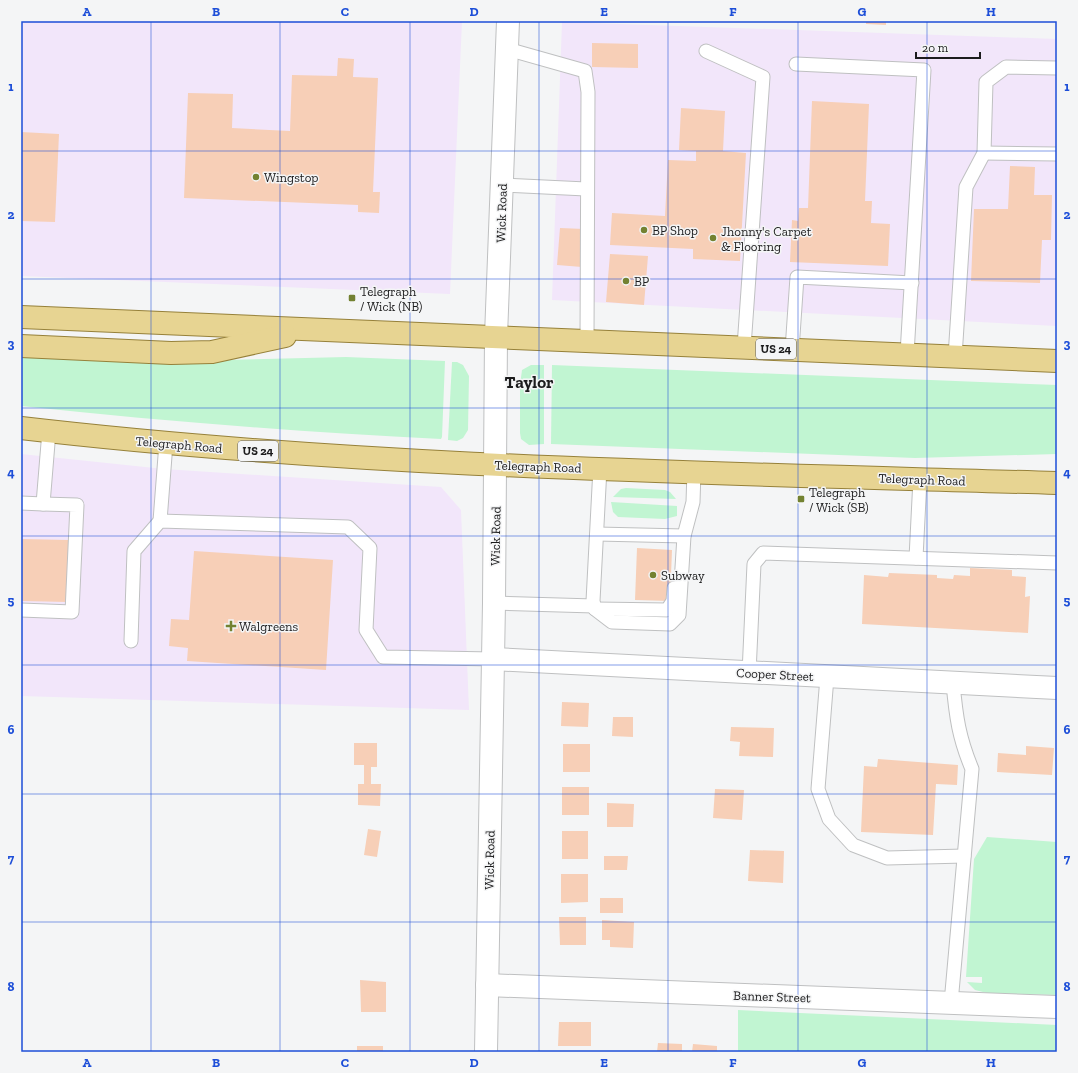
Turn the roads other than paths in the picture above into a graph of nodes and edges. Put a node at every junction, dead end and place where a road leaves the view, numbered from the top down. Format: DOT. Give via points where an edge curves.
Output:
graph roads {
  1 [pos="508,21"];
  2 [pos="507,50"];
  3 [pos="706,51"];
  4 [pos="796,64"];
  5 [pos="1057,68"];
  6 [pos="984,153"];
  7 [pos="1057,154"];
  8 [pos="502,185"];
  9 [pos="586,190"];
  10 [pos="912,283"];
  11 [pos="21,317"];
  12 [pos="318,329"];
  13 [pos="496,336"];
  14 [pos="587,340"];
  15 [pos="21,346"];
  16 [pos="744,347"];
  17 [pos="792,350"];
  18 [pos="907,354"];
  19 [pos="955,357"];
  20 [pos="1057,361"];
  21 [pos="21,428"];
  22 [pos="49,432"];
  23 [pos="166,443"];
  24 [pos="496,464"];
  25 [pos="600,468"];
  26 [pos="1057,470"];
  27 [pos="694,471"];
  28 [pos="920,479"];
  29 [pos="1016,481"];
  30 [pos="1057,482"];
  31 [pos="21,503"];
  32 [pos="43,504"];
  33 [pos="160,521"];
  34 [pos="597,534"];
  35 [pos="683,539"];
  36 [pos="916,558"];
  37 [pos="1057,563"];
  38 [pos="494,603"];
  39 [pos="594,607"];
  40 [pos="21,610"];
  41 [pos="131,642"];
  42 [pos="493,659"];
  43 [pos="749,672"];
  44 [pos="827,677"];
  45 [pos="953,683"];
  46 [pos="1057,688"];
  47 [pos="964,856"];
  48 [pos="487,985"];
  49 [pos="951,1003"];
  50 [pos="1057,1007"];
  51 [pos="486,1052"];
  1 -- 2 [label="street, Wick Road"];
  2 -- 8 [label="street, Wick Road"];
  2 -- 9 [label="lane" via="584,71 588,92"];
  3 -- 16 [label="lane" via="763,77"];
  4 -- 10 [label="lane" via="924,70"];
  5 -- 6 [label="lane" via="1006,67 986,82"];
  6 -- 7 [label="lane"];
  6 -- 19 [label="lane" via="966,187"];
  8 -- 9 [label="lane"];
  8 -- 13 [label="street, Wick Road"];
  9 -- 14 [label="lane"];
  10 -- 17 [label="lane" via="797,277"];
  10 -- 18 [label="lane"];
  11 -- 12 [label="main road, US 24"];
  12 -- 13 [label="main road, US 24"];
  12 -- 15 [label="main road" via="212,352 171,353"];
  13 -- 14 [label="main road, US 24"];
  13 -- 24 [label="street, Wick Road"];
  14 -- 16 [label="main road, US 24"];
  16 -- 17 [label="main road, US 24"];
  17 -- 18 [label="main road, US 24"];
  18 -- 19 [label="main road, US 24"];
  19 -- 20 [label="main road, US 24"];
  21 -- 22 [label="main road, Telegraph Road / US 24"];
  22 -- 23 [label="main road, Telegraph Road / US 24"];
  22 -- 32 [label="lane"];
  23 -- 24 [label="main road, Telegraph Road / US 24" via="236,450"];
  23 -- 33 [label="lane"];
  24 -- 25 [label="main road, Telegraph Road / US 24"];
  24 -- 38 [label="street, Wick Road"];
  25 -- 27 [label="main road, Telegraph Road / US 24"];
  25 -- 34 [label="lane"];
  26 -- 29 [label="main road"];
  27 -- 28 [label="main road, Telegraph Road / US 24"];
  27 -- 35 [label="lane" via="693,502"];
  28 -- 29 [label="main road, Telegraph Road / US 24"];
  28 -- 36 [label="lane"];
  29 -- 30 [label="main road, Telegraph Road / US 24"];
  31 -- 32 [label="lane"];
  32 -- 40 [label="lane" via="76,505 72,612"];
  33 -- 41 [label="lane" via="134,551"];
  33 -- 42 [label="lane" via="348,527 370,548 366,630 383,657"];
  34 -- 35 [label="lane"];
  34 -- 39 [label="lane"];
  35 -- 39 [label="lane" via="680,615 670,624 612,622"];
  36 -- 37 [label="lane"];
  36 -- 43 [label="lane" via="763,553 754,564"];
  38 -- 39 [label="lane"];
  38 -- 42 [label="street, Wick Road"];
  42 -- 43 [label="street, Cooper Street"];
  42 -- 48 [label="street, Wick Road"];
  43 -- 44 [label="street, Cooper Street"];
  44 -- 45 [label="street, Cooper Street"];
  44 -- 47 [label="lane" via="818,789 829,819 853,845 887,858"];
  45 -- 46 [label="street, Cooper Street"];
  45 -- 47 [label="lane" via="956,717 962,744 972,769"];
  47 -- 49 [label="lane"];
  48 -- 49 [label="street, Banner Street"];
  48 -- 51 [label="street, Wick Road"];
  49 -- 50 [label="street, Banner Street"];
}
